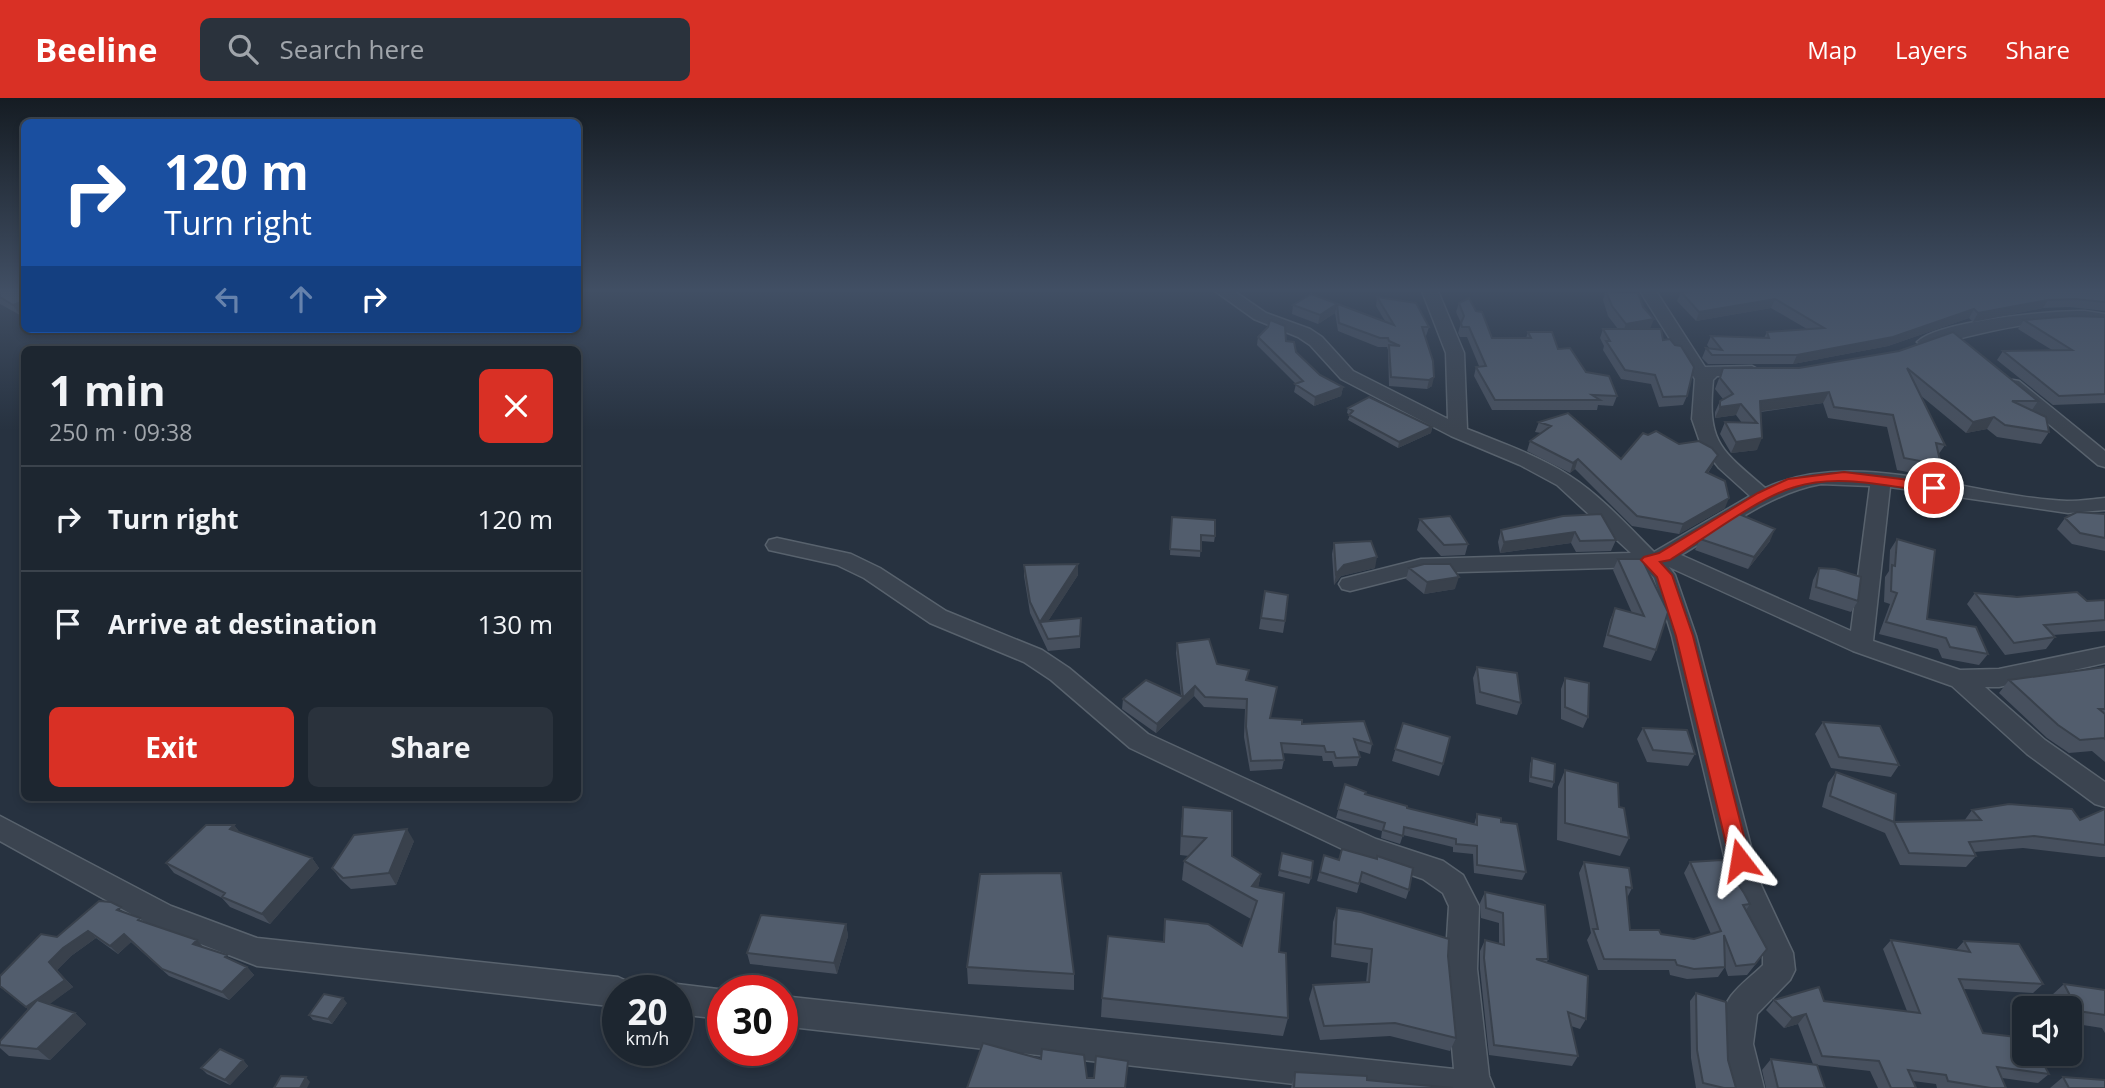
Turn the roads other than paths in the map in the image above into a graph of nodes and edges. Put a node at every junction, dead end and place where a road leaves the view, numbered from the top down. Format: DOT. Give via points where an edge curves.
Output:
graph roads {
  1 [pos="1310,337"];
  2 [pos="1449,337"];
  3 [pos="1677,337"];
  4 [pos="1940,337"];
  5 [pos="1953,337"];
  6 [pos="1904,350"];
  7 [pos="1970,350"];
  8 [pos="1766,371"];
  9 [pos="2003,376"];
  10 [pos="1704,379"];
  11 [pos="1458,432"];
  12 [pos="2105,461"];
  13 [pos="1881,480"];
  14 [pos="1763,496"];
  15 [pos="2105,504"];
  16 [pos="777,545"];
  17 [pos="1657,558"];
  18 [pos="1350,584"];
  19 [pos="1861,645"];
  20 [pos="2105,655"];
  21 [pos="1960,679"];
  22 [pos="2105,796"];
  23 [pos="0,828"];
  24 [pos="602,990"];
  25 [pos="798,1012"];
  26 [pos="1465,1087"];
  27 [pos="1747,1088"];
  1 -- 11 [label="street" via="1347,375"];
  2 -- 11 [label="street" via="1455,353"];
  3 -- 10 [label="street"];
  4 -- 6 [label="street"];
  5 -- 7 [label="street"];
  8 -- 10 [label="street" via="1712,371"];
  9 -- 12 [label="street"];
  10 -- 14 [label="street" via="1701,422 1705,435 1725,463"];
  11 -- 17 [label="street" via="1564,481"];
  13 -- 14 [label="street" via="1821,478 1793,482"];
  13 -- 15 [label="street" via="2068,507"];
  13 -- 19 [label="street"];
  14 -- 17 [label="street"];
  16 -- 26 [label="street" via="843,559 872,573 938,617 1033,656 1139,741 1367,848 1433,870 1453,884 1464,905"];
  17 -- 18 [label="street" via="1422,566"];
  17 -- 19 [label="street"];
  17 -- 27 [label="street" via="1684,636 1746,885 1778,953 1779,970 1742,1007 1737,1044"];
  19 -- 21 [label="street"];
  20 -- 21 [label="street" via="1999,678"];
  21 -- 22 [label="street" via="2036,747"];
  23 -- 24 [label="street" via="160,915 257,952"];
  25 -- 26 [label="street"];
}
